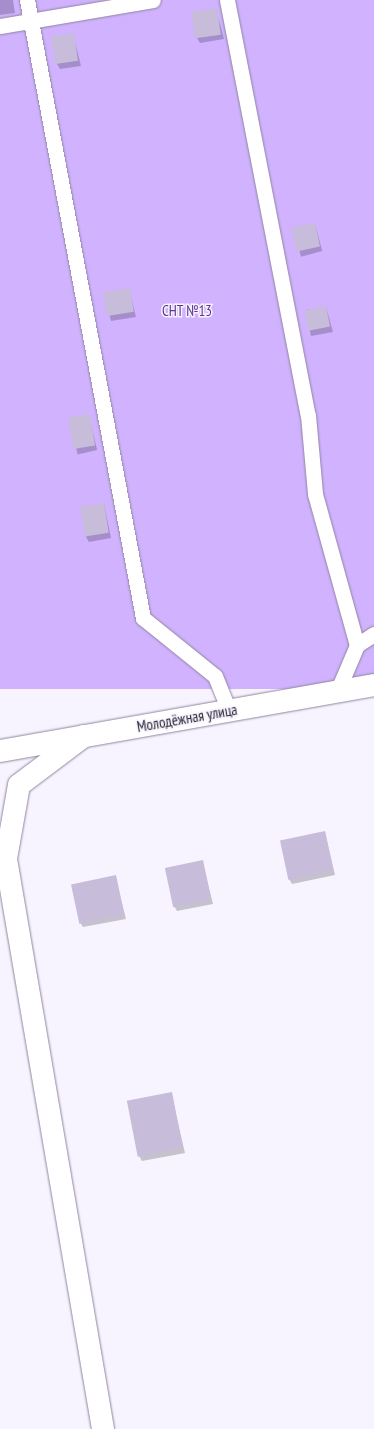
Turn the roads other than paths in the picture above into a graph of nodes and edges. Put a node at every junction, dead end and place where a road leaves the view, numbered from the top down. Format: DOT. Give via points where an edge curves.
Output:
graph roads {
  1 [pos="27,0"];
  2 [pos="153,0"];
  3 [pos="227,0"];
  4 [pos="31,21"];
  5 [pos="0,26"];
  6 [pos="374,634"];
  7 [pos="358,645"];
  8 [pos="374,685"];
  9 [pos="337,692"];
  10 [pos="229,711"];
  11 [pos="84,736"];
  12 [pos="0,751"];
  13 [pos="3,856"];
  14 [pos="103,1429"];
  1 -- 4 [label="lane"];
  2 -- 4 [label="lane"];
  3 -- 7 [label="lane" via="308,415 315,494"];
  4 -- 5 [label="lane"];
  4 -- 10 [label="lane" via="143,618 215,676"];
  6 -- 7 [label="lane"];
  7 -- 9 [label="lane"];
  8 -- 9 [label="street, Молодёжная улица"];
  9 -- 10 [label="street, Молодёжная улица"];
  10 -- 11 [label="street, Молодёжная улица"];
  11 -- 12 [label="street, Молодёжная улица"];
  11 -- 13 [label="street" via="19,785"];
  13 -- 14 [label="street"];
}
